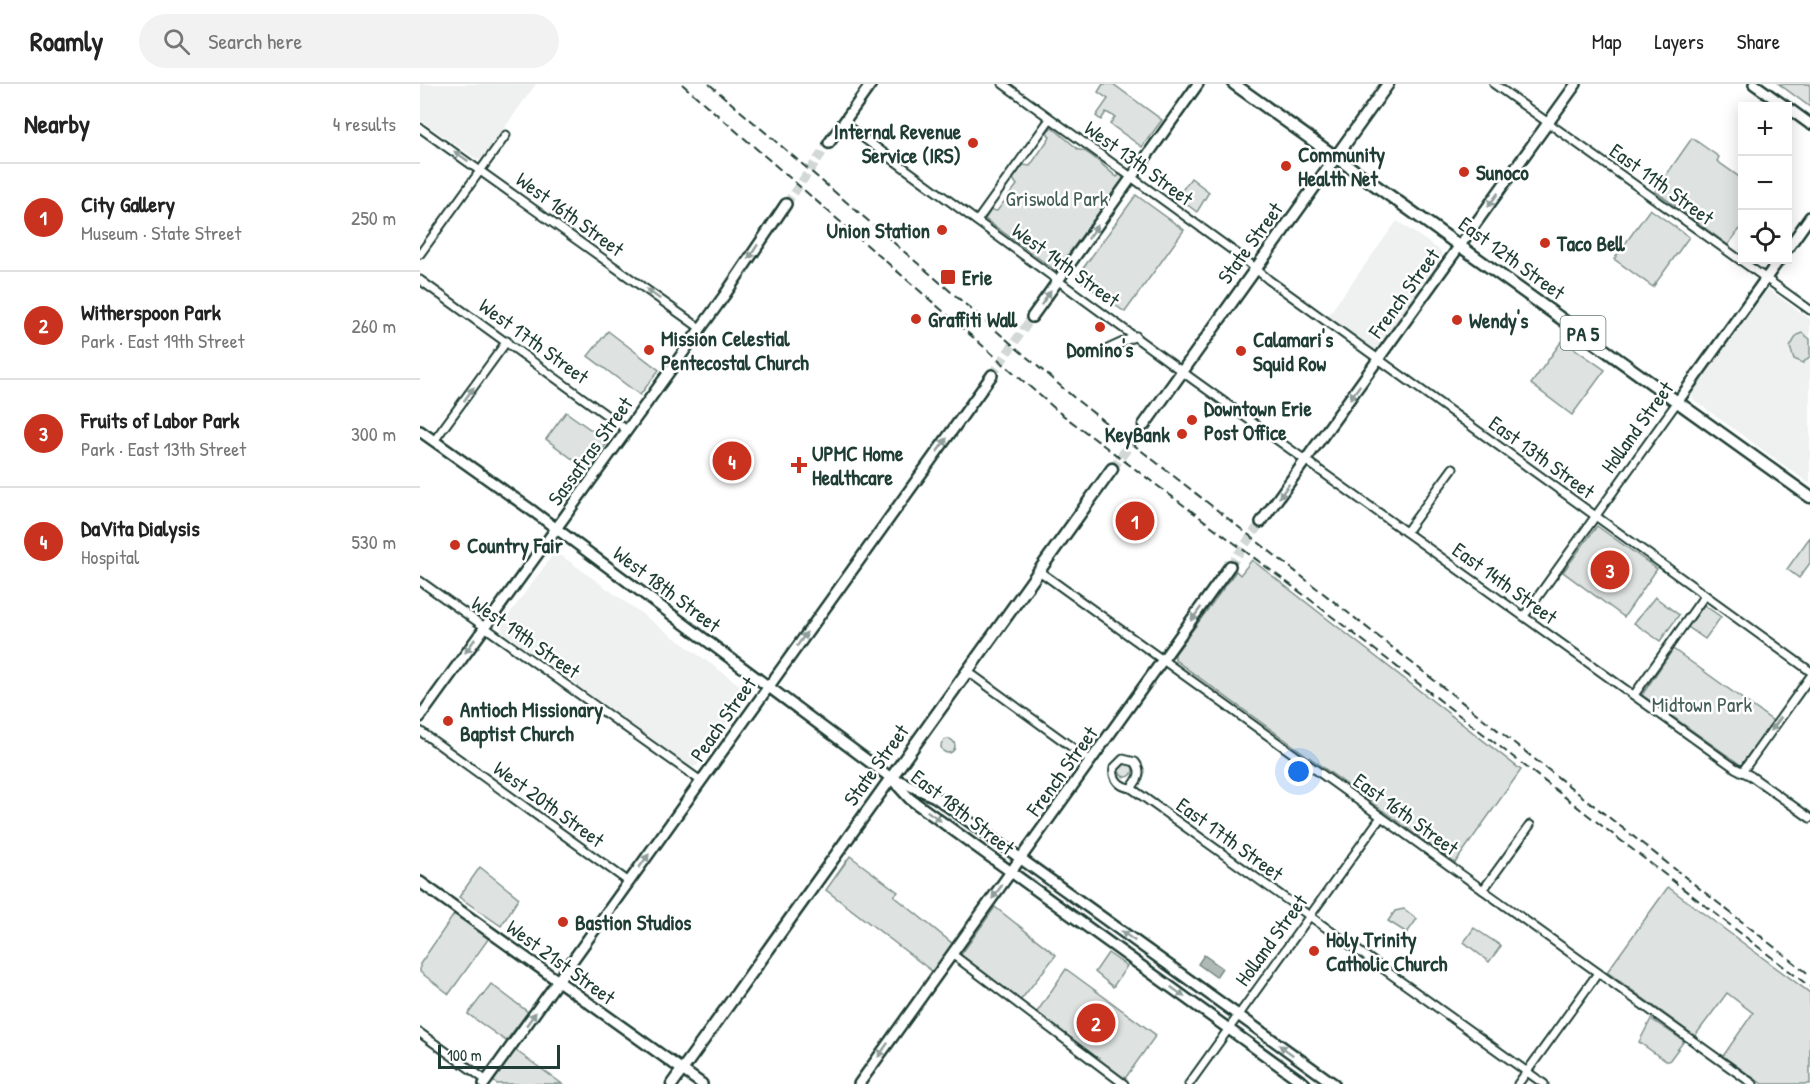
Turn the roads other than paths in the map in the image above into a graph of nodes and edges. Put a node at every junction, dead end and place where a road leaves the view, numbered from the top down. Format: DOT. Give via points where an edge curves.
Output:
graph roads {
  1 [pos="871,84"];
  2 [pos="1003,84"];
  3 [pos="1198,84"];
  4 [pos="1234,84"];
  5 [pos="1388,84"];
  6 [pos="1494,84"];
  7 [pos="1576,84"];
  8 [pos="1754,84"];
  9 [pos="1779,102"];
  10 [pos="1792,111"];
  11 [pos="1050,119"];
  12 [pos="843,123"];
  13 [pos="1549,123"];
  14 [pos="1810,124"];
  15 [pos="420,128"];
  16 [pos="506,135"];
  17 [pos="829,143"];
  18 [pos="1336,157"];
  19 [pos="480,170"];
  20 [pos="1132,177"];
  21 [pos="786,204"];
  22 [pos="1810,217"];
  23 [pos="976,221"];
  24 [pos="1792,242"];
  25 [pos="1460,246"];
  26 [pos="420,254"];
  27 [pos="1776,264"];
  28 [pos="1256,269"];
  29 [pos="1766,278"];
  30 [pos="1059,279"];
  31 [pos="420,280"];
  32 [pos="1810,310"];
  33 [pos="1032,317"];
  34 [pos="700,328"];
  35 [pos="1136,336"];
  36 [pos="507,341"];
  37 [pos="1100,353"];
  38 [pos="1378,359"];
  39 [pos="1182,371"];
  40 [pos="992,375"];
  41 [pos="1678,401"];
  42 [pos="1144,425"];
  43 [pos="627,430"];
  44 [pos="420,431"];
  45 [pos="434,441"];
  46 [pos="1306,460"];
  47 [pos="1453,468"];
  48 [pos="1112,470"];
  49 [pos="1810,497"];
  50 [pos="1595,516"];
  51 [pos="1261,522"];
  52 [pos="556,529"];
  53 [pos="1406,532"];
  54 [pos="1230,566"];
  55 [pos="1039,571"];
  56 [pos="420,581"];
  57 [pos="1705,595"];
  58 [pos="1524,616"];
  59 [pos="484,627"];
  60 [pos="1163,660"];
  61 [pos="967,671"];
  62 [pos="1810,671"];
  63 [pos="1810,677"];
  64 [pos="768,687"];
  65 [pos="1634,695"];
  66 [pos="420,717"];
  67 [pos="420,731"];
  68 [pos="1091,761"];
  69 [pos="1742,772"];
  70 [pos="891,778"];
  71 [pos="701,781"];
  72 [pos="1131,788"];
  73 [pos="1381,817"];
  74 [pos="1810,818"];
  75 [pos="1530,825"];
  76 [pos="1021,858"];
  77 [pos="1011,872"];
  78 [pos="420,882"];
  79 [pos="629,882"];
  80 [pos="1483,890"];
  81 [pos="1310,917"];
  82 [pos="952,954"];
  83 [pos="1598,973"];
  84 [pos="558,981"];
  85 [pos="1238,1015"];
  86 [pos="1229,1029"];
  87 [pos="420,1033"];
  88 [pos="682,1070"];
  89 [pos="1527,1072"];
  90 [pos="485,1082"];
  91 [pos="672,1084"];
  92 [pos="702,1084"];
  93 [pos="859,1084"];
  94 [pos="1124,1084"];
  95 [pos="1189,1084"];
  96 [pos="1305,1084"];
  97 [pos="1334,1084"];
  98 [pos="1518,1084"];
  99 [pos="1544,1084"];
  100 [pos="1753,1084"];
  1 -- 12 [label="main road"];
  2 -- 11 [label="street, West 13th Street"];
  3 -- 20 [label="main road"];
  4 -- 18 [label="main road, PA 5"];
  5 -- 18 [label="main road, State Street"];
  6 -- 13 [label="street, East 11th Street"];
  7 -- 13 [label="main road, French Street"];
  8 -- 9 [label="main road"];
  10 -- 14 [label="main road"];
  11 -- 20 [label="street, West 13th Street"];
  11 -- 23 [label="street"];
  12 -- 17 [label="main road"];
  12 -- 23 [label="street, West 14th Street"];
  13 -- 25 [label="main road, French Street, one-way"];
  13 -- 29 [label="street, East 11th Street"];
  19 -- 15 [label="street, West 16th Street, one-way"];
  16 -- 19 [label="street"];
  18 -- 25 [label="main road, East 12th Street / PA 5"];
  18 -- 28 [label="main road, State Street"];
  19 -- 26 [label="street"];
  34 -- 19 [label="street, West 16th Street, one-way"];
  20 -- 28 [label="street, West 13th Street"];
  30 -- 20 [label="main road, one-way"];
  21 -- 34 [label="main road, Sassafras Street, one-way"];
  22 -- 24 [label="main road"];
  23 -- 30 [label="street, West 14th Street"];
  25 -- 38 [label="main road, French Street"];
  25 -- 41 [label="main road, East 12th Street / PA 5"];
  27 -- 29 [label="main road, Holland Street"];
  28 -- 38 [label="street, East 13th Street"];
  28 -- 39 [label="main road, State Street"];
  29 -- 32 [label="street, East 11th Street"];
  29 -- 41 [label="main road, Holland Street"];
  33 -- 30 [label="main road, one-way"];
  30 -- 35 [label="street, West 14th Street"];
  31 -- 36 [label="street, West 17th Street"];
  34 -- 43 [label="main road, Sassafras Street"];
  35 -- 37 [label="street"];
  35 -- 39 [label="street, West 14th Street"];
  36 -- 43 [label="street, West 17th Street"];
  45 -- 36 [label="street, one-way"];
  38 -- 46 [label="main road, French Street, one-way"];
  38 -- 50 [label="street, East 13th Street"];
  39 -- 42 [label="main road, State Street"];
  39 -- 46 [label="street, East 14th Street"];
  64 -- 40 [label="main road, Peach Street, one-way"];
  41 -- 49 [label="main road, East 12th Street / PA 5"];
  41 -- 50 [label="street, Holland Street"];
  43 -- 52 [label="main road, Sassafras Street"];
  44 -- 45 [label="main road, West 18th Street"];
  45 -- 52 [label="main road, West 18th Street"];
  46 -- 51 [label="main road, French Street, one-way"];
  46 -- 53 [label="street, East 14th Street"];
  47 -- 53 [label="street"];
  48 -- 55 [label="main road, State Street"];
  50 -- 57 [label="street, East 13th Street"];
  50 -- 58 [label="street, Holland Street"];
  52 -- 59 [label="main road, Sassafras Street"];
  52 -- 64 [label="main road, West 18th Street"];
  53 -- 58 [label="street, East 14th Street"];
  54 -- 60 [label="main road, French Street, one-way"];
  55 -- 60 [label="street, East 16th Street"];
  55 -- 61 [label="main road, State Street"];
  56 -- 59 [label="street, West 19th Street"];
  57 -- 62 [label="street, East 13th Street"];
  57 -- 65 [label="street"];
  58 -- 65 [label="street, East 14th Street"];
  59 -- 66 [label="main road, Sassafras Street, one-way"];
  59 -- 71 [label="street, West 19th Street"];
  60 -- 68 [label="main road, French Street"];
  60 -- 73 [label="street, East 16th Street"];
  61 -- 68 [label="street"];
  61 -- 70 [label="main road, State Street"];
  63 -- 69 [label="street, one-way"];
  64 -- 70 [label="main road, West 18th Street"];
  64 -- 71 [label="main road, Peach Street"];
  65 -- 69 [label="street, East 14th Street"];
  67 -- 79 [label="street, West 20th Street"];
  68 -- 76 [label="main road, French Street"];
  69 -- 74 [label="street, East 14th Street"];
  70 -- 76 [label="main road, East 18th Street" via="935,797"];
  70 -- 77 [label="main road, East 18th Street, one-way" via="910,799"];
  70 -- 88 [label="main road, State Street"];
  79 -- 71 [label="main road, Peach Street, one-way"];
  72 -- 72 [label="street, East 17th Street" via="1140,770 1136,762 1123,759 1114,768 1114,776"];
  72 -- 81 [label="street, East 17th Street"];
  73 -- 80 [label="street, East 16th Street"];
  73 -- 81 [label="street, Holland Street"];
  75 -- 80 [label="street"];
  76 -- 77 [label="main road, French Street"];
  85 -- 76 [label="main road, East 18th Street, one-way"];
  77 -- 82 [label="main road, French Street, one-way"];
  77 -- 86 [label="main road, East 18th Street, one-way"];
  78 -- 84 [label="main road, West 21st Street"];
  79 -- 84 [label="main road, Peach Street"];
  80 -- 83 [label="street, East 16th Street"];
  81 -- 85 [label="street, Holland Street"];
  81 -- 89 [label="street, East 17th Street"];
  82 -- 93 [label="main road, French Street, one-way"];
  82 -- 94 [label="street"];
  83 -- 89 [label="street"];
  83 -- 100 [label="street, East 16th Street"];
  84 -- 88 [label="main road, West 21st Street"];
  90 -- 84 [label="main road, Peach Street, one-way"];
  85 -- 86 [label="street, Holland Street"];
  97 -- 85 [label="main road, East 18th Street, one-way"];
  86 -- 95 [label="street, Holland Street"];
  86 -- 96 [label="main road, East 18th Street"];
  87 -- 90 [label="street"];
  88 -- 91 [label="main road, State Street"];
  88 -- 92 [label="main road, West 21st Street"];
  89 -- 98 [label="street"];
  89 -- 99 [label="street, East 17th Street"];
}
